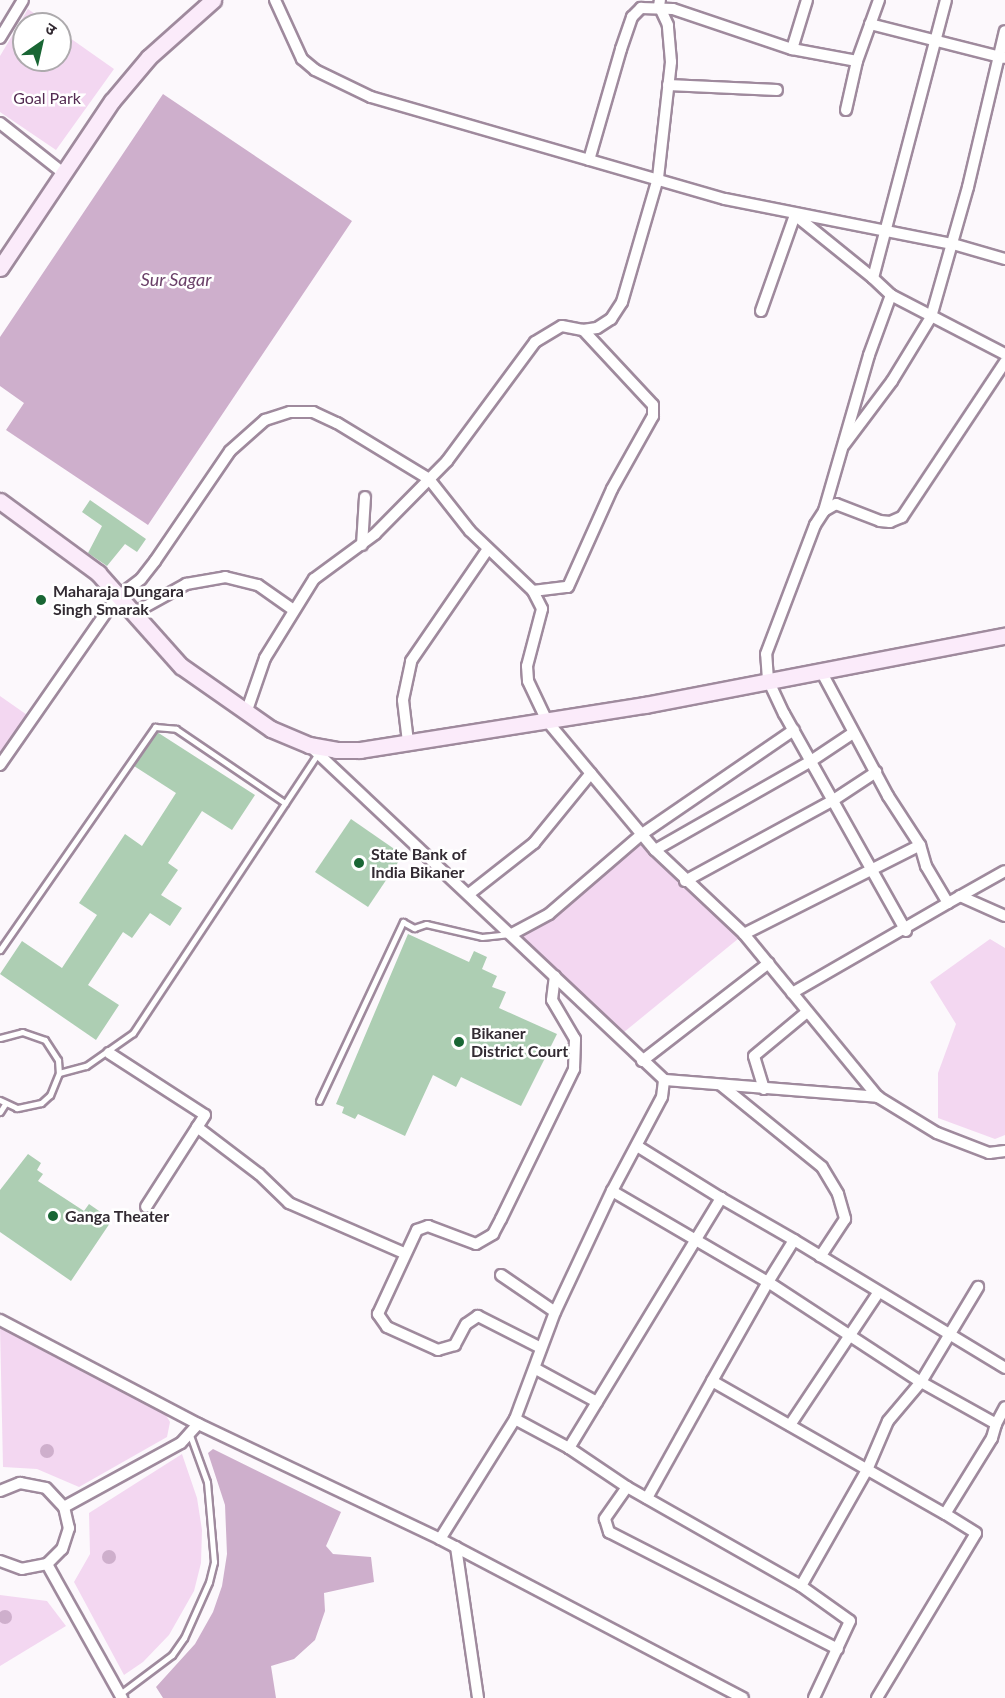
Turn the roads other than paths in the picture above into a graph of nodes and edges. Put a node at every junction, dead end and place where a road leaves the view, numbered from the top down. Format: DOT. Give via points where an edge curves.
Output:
graph roads {
  1 [pos="23,0"];
  2 [pos="213,0"];
  3 [pos="275,0"];
  4 [pos="807,0"];
  5 [pos="879,0"];
  6 [pos="946,0"];
  7 [pos="656,2"];
  8 [pos="870,24"];
  9 [pos="1005,32"];
  10 [pos="0,38"];
  11 [pos="937,40"];
  12 [pos="792,49"];
  13 [pos="1002,57"];
  14 [pos="857,61"];
  15 [pos="668,85"];
  16 [pos="777,90"];
  17 [pos="846,110"];
  18 [pos="0,123"];
  19 [pos="590,160"];
  20 [pos="62,172"];
  21 [pos="658,178"];
  22 [pos="795,215"];
  23 [pos="886,231"];
  24 [pos="953,244"];
  25 [pos="1005,259"];
  26 [pos="0,268"];
  27 [pos="873,278"];
  28 [pos="891,295"];
  29 [pos="761,311"];
  30 [pos="931,317"];
  31 [pos="583,330"];
  32 [pos="1005,354"];
  33 [pos="1005,362"];
  34 [pos="839,451"];
  35 [pos="429,479"];
  36 [pos="365,497"];
  37 [pos="0,501"];
  38 [pos="824,512"];
  39 [pos="362,545"];
  40 [pos="488,549"];
  41 [pos="533,591"];
  42 [pos="120,594"];
  43 [pos="292,609"];
  44 [pos="134,613"];
  45 [pos="1005,636"];
  46 [pos="821,671"];
  47 [pos="768,680"];
  48 [pos="246,713"];
  49 [pos="547,720"];
  50 [pos="794,730"];
  51 [pos="853,733"];
  52 [pos="408,742"];
  53 [pos="314,749"];
  54 [pos="811,761"];
  55 [pos="0,765"];
  56 [pos="876,772"];
  57 [pos="591,773"];
  58 [pos="832,801"];
  59 [pos="285,803"];
  60 [pos="642,834"];
  61 [pos="920,845"];
  62 [pos="655,850"];
  63 [pos="872,871"];
  64 [pos="1005,871"];
  65 [pos="685,881"];
  66 [pos="469,894"];
  67 [pos="960,896"];
  68 [pos="948,903"];
  69 [pos="1005,916"];
  70 [pos="906,930"];
  71 [pos="512,934"];
  72 [pos="744,934"];
  73 [pos="0,950"];
  74 [pos="769,963"];
  75 [pos="555,976"];
  76 [pos="792,993"];
  77 [pos="807,1012"];
  78 [pos="0,1038"];
  79 [pos="109,1053"];
  80 [pos="642,1060"];
  81 [pos="59,1072"];
  82 [pos="664,1080"];
  83 [pos="721,1085"];
  84 [pos="764,1089"];
  85 [pos="878,1097"];
  86 [pos="319,1101"];
  87 [pos="3,1102"];
  88 [pos="0,1112"];
  89 [pos="197,1127"];
  90 [pos="637,1146"];
  91 [pos="1005,1151"];
  92 [pos="612,1191"];
  93 [pos="721,1198"];
  94 [pos="146,1207"];
  95 [pos="696,1238"];
  96 [pos="794,1240"];
  97 [pos="404,1253"];
  98 [pos="820,1257"];
  99 [pos="501,1275"];
  100 [pos="768,1282"];
  101 [pos="978,1287"];
  102 [pos="878,1293"];
  103 [pos="555,1312"];
  104 [pos="0,1320"];
  105 [pos="949,1335"];
  106 [pos="852,1336"];
  107 [pos="541,1348"];
  108 [pos="1005,1368"];
  109 [pos="536,1369"];
  110 [pos="712,1381"];
  111 [pos="921,1382"];
  112 [pos="597,1402"];
  113 [pos="1005,1407"];
  114 [pos="515,1419"];
  115 [pos="198,1424"];
  116 [pos="996,1424"];
  117 [pos="790,1425"];
  118 [pos="190,1435"];
  119 [pos="569,1448"];
  120 [pos="867,1470"];
  121 [pos="1,1487"];
  122 [pos="627,1487"];
  123 [pos="647,1498"];
  124 [pos="64,1507"];
  125 [pos="945,1514"];
  126 [pos="441,1539"];
  127 [pos="456,1547"];
  128 [pos="0,1560"];
  129 [pos="47,1564"];
  130 [pos="801,1586"];
  131 [pos="838,1649"];
  132 [pos="121,1696"];
  133 [pos="477,1698"];
  134 [pos="742,1698"];
  135 [pos="814,1698"];
  136 [pos="877,1698"];
  1 -- 10 [label="street"];
  2 -- 20 [label="street" via="149,57"];
  3 -- 19 [label="street" via="302,59 339,83 371,97"];
  4 -- 12 [label="street"];
  5 -- 8 [label="street"];
  6 -- 11 [label="street"];
  7 -- 12 [label="street"];
  7 -- 15 [label="street" via="670,42"];
  7 -- 19 [label="street" via="632,17"];
  8 -- 11 [label="street"];
  8 -- 14 [label="street"];
  9 -- 13 [label="street"];
  11 -- 13 [label="street"];
  11 -- 23 [label="street"];
  12 -- 14 [label="street"];
  13 -- 24 [label="street"];
  14 -- 17 [label="street"];
  15 -- 16 [label="street"];
  15 -- 21 [label="street"];
  18 -- 20 [label="street"];
  19 -- 21 [label="street"];
  20 -- 26 [label="street"];
  21 -- 22 [label="street"];
  21 -- 31 [label="street" via="622,302 611,319 597,328"];
  22 -- 23 [label="street"];
  22 -- 27 [label="street"];
  22 -- 29 [label="street"];
  23 -- 24 [label="street"];
  23 -- 27 [label="street"];
  24 -- 25 [label="street"];
  24 -- 30 [label="street"];
  27 -- 28 [label="street"];
  28 -- 30 [label="street"];
  28 -- 34 [label="street"];
  30 -- 32 [label="street"];
  30 -- 34 [label="street" via="892,381"];
  31 -- 35 [label="street" via="562,326 535,342 447,461"];
  31 -- 41 [label="street" via="653,405 653,416 612,489 568,587"];
  33 -- 38 [label="street" via="902,517 890,522 836,504"];
  34 -- 38 [label="street"];
  35 -- 39 [label="street"];
  35 -- 40 [label="street"];
  35 -- 42 [label="street" via="313,412 290,412 266,420 230,451 155,561 141,579"];
  36 -- 39 [label="street"];
  37 -- 42 [label="street" via="98,573"];
  38 -- 47 [label="street" via="814,525 766,654"];
  39 -- 43 [label="street" via="314,579"];
  40 -- 41 [label="street"];
  40 -- 52 [label="street" via="411,661 403,700"];
  41 -- 49 [label="street" via="542,609 527,666 528,681"];
  42 -- 44 [label="street"];
  42 -- 55 [label="street"];
  43 -- 44 [label="street" via="258,585 225,577 186,584"];
  43 -- 48 [label="street" via="265,658"];
  44 -- 48 [label="street" via="180,666"];
  45 -- 46 [label="street"];
  46 -- 47 [label="street"];
  46 -- 51 [label="street"];
  47 -- 49 [label="street"];
  47 -- 50 [label="street"];
  48 -- 53 [label="street"];
  49 -- 52 [label="street"];
  49 -- 57 [label="street"];
  50 -- 54 [label="street"];
  50 -- 60 [label="street"];
  51 -- 54 [label="street"];
  51 -- 56 [label="street"];
  52 -- 53 [label="street" via="360,750"];
  53 -- 59 [label="lane"];
  53 -- 66 [label="street"];
  54 -- 58 [label="street"];
  54 -- 62 [label="street"];
  56 -- 58 [label="street"];
  56 -- 61 [label="street"];
  57 -- 60 [label="street"];
  57 -- 66 [label="street" via="534,843"];
  58 -- 63 [label="street"];
  58 -- 65 [label="street"];
  59 -- 73 [label="lane" via="176,729 155,727"];
  59 -- 79 [label="lane" via="132,1033"];
  60 -- 62 [label="street"];
  60 -- 71 [label="street" via="549,914"];
  61 -- 63 [label="street"];
  61 -- 68 [label="street" via="926,866"];
  62 -- 65 [label="street"];
  63 -- 70 [label="street"];
  63 -- 72 [label="street"];
  64 -- 67 [label="street"];
  65 -- 72 [label="street"];
  66 -- 71 [label="street"];
  67 -- 68 [label="street"];
  67 -- 69 [label="street"];
  68 -- 70 [label="street"];
  70 -- 76 [label="street"];
  71 -- 75 [label="street"];
  71 -- 86 [label="lane" via="482,938 426,924 414,928 403,922"];
  72 -- 74 [label="street"];
  74 -- 76 [label="street"];
  74 -- 80 [label="street"];
  75 -- 80 [label="street"];
  75 -- 97 [label="street" via="552,1000 575,1038 574,1069 493,1234 476,1244 422,1227"];
  76 -- 77 [label="street"];
  77 -- 84 [label="street" via="754,1056"];
  77 -- 85 [label="street"];
  78 -- 81 [label="lane" via="22,1032 45,1040 58,1060"];
  79 -- 81 [label="lane" via="86,1066"];
  79 -- 89 [label="street" via="205,1115"];
  80 -- 82 [label="street"];
  81 -- 87 [label="lane" via="54,1090 41,1103 17,1108"];
  82 -- 83 [label="street"];
  82 -- 90 [label="street" via="662,1097"];
  83 -- 84 [label="street"];
  83 -- 98 [label="street" via="822,1167 838,1194 845,1219"];
  84 -- 85 [label="street"];
  85 -- 91 [label="street" via="937,1132 989,1153"];
  87 -- 88 [label="lane"];
  89 -- 94 [label="street"];
  89 -- 97 [label="street" via="260,1174 289,1203"];
  90 -- 92 [label="street"];
  90 -- 93 [label="street"];
  92 -- 95 [label="street"];
  92 -- 103 [label="street"];
  93 -- 95 [label="street"];
  93 -- 96 [label="street"];
  95 -- 100 [label="street"];
  95 -- 112 [label="street"];
  96 -- 98 [label="street"];
  96 -- 100 [label="street"];
  97 -- 107 [label="street" via="378,1314 387,1327 438,1350 454,1345 471,1319 486,1317"];
  98 -- 102 [label="street"];
  99 -- 103 [label="street"];
  100 -- 106 [label="street"];
  100 -- 110 [label="street"];
  101 -- 105 [label="street"];
  102 -- 105 [label="street"];
  102 -- 106 [label="street"];
  103 -- 107 [label="street"];
  104 -- 115 [label="street"];
  105 -- 108 [label="street"];
  105 -- 111 [label="street"];
  106 -- 111 [label="street"];
  106 -- 117 [label="street"];
  107 -- 109 [label="street"];
  109 -- 112 [label="street"];
  109 -- 114 [label="street"];
  110 -- 117 [label="street"];
  110 -- 123 [label="street"];
  111 -- 116 [label="street"];
  111 -- 120 [label="street" via="888,1421"];
  112 -- 119 [label="street"];
  113 -- 116 [label="street"];
  114 -- 119 [label="street"];
  114 -- 126 [label="street"];
  115 -- 118 [label="street"];
  115 -- 126 [label="street"];
  116 -- 125 [label="street" via="992,1438"];
  117 -- 120 [label="street"];
  118 -- 124 [label="street"];
  118 -- 132 [label="lane" via="207,1482 214,1562 209,1582 184,1638 172,1655"];
  119 -- 122 [label="street"];
  120 -- 125 [label="street"];
  120 -- 130 [label="street"];
  121 -- 124 [label="street" via="38,1484 54,1493"];
  122 -- 123 [label="street"];
  122 -- 131 [label="street" via="605,1519 609,1532"];
  123 -- 130 [label="street"];
  124 -- 129 [label="street" via="68,1535 58,1555"];
  125 -- 136 [label="street" via="976,1533"];
  126 -- 127 [label="street"];
  127 -- 133 [label="street"];
  127 -- 134 [label="street"];
  128 -- 129 [label="street" via="22,1569"];
  129 -- 132 [label="street"];
  130 -- 131 [label="street" via="850,1621"];
  131 -- 135 [label="street"];
}
